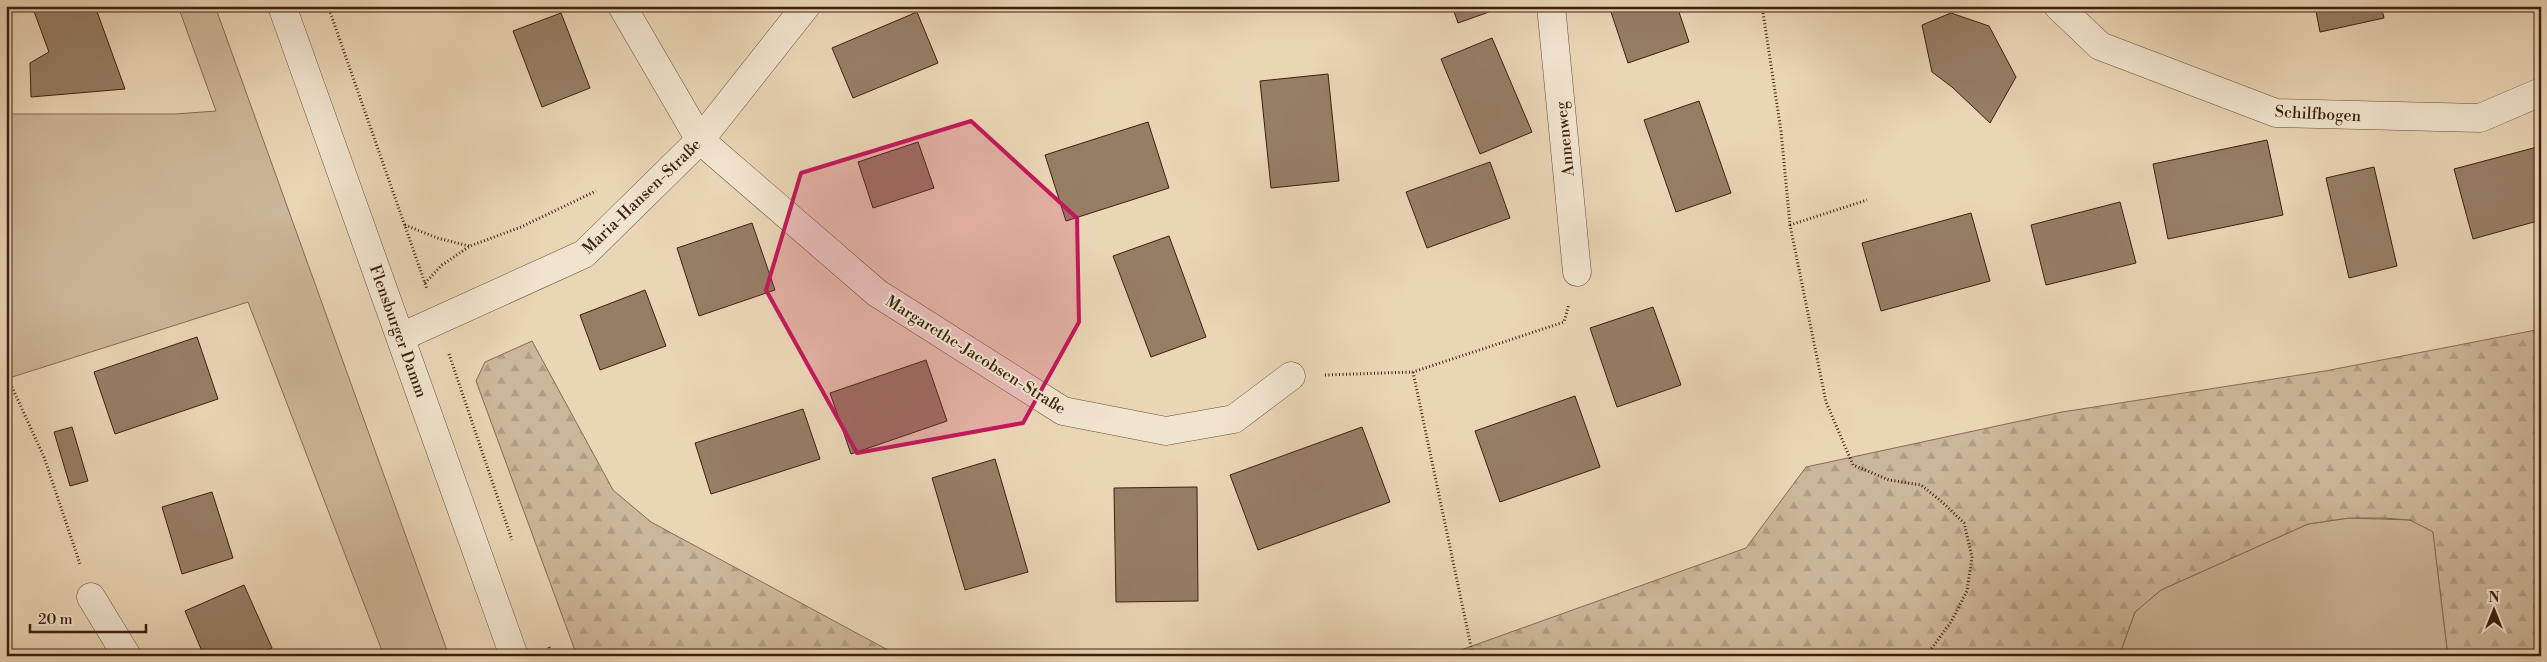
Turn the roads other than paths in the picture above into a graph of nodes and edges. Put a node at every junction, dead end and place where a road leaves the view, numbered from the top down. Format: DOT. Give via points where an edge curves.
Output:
graph roads {
  1 [pos="282,6"];
  2 [pos="622,6"];
  3 [pos="806,6"];
  4 [pos="1551,6"];
  5 [pos="2058,6"];
  6 [pos="2541,92"];
  7 [pos="700,140"];
  8 [pos="1577,272"];
  9 [pos="401,337"];
  10 [pos="1291,376"];
  11 [pos="91,597"];
  12 [pos="127,656"];
  13 [pos="514,656"];
  1 -- 9 [label="street, Flensburger Damm"];
  2 -- 7 [label="street, Margarethe-Jacobsen-Straße"];
  3 -- 7 [label="street, Maria-Hansen-Straße"];
  4 -- 8 [label="street, Annenweg"];
  5 -- 6 [label="street, Schilfbogen" via="2100,46 2276,113 2480,118"];
  7 -- 9 [label="street, Maria-Hansen-Straße" via="584,254"];
  7 -- 10 [label="street, Margarethe-Jacobsen-Straße" via="877,293 1063,411 1166,432 1234,419"];
  9 -- 13 [label="street, Flensburger Damm"];
  11 -- 12 [label="street"];
}
